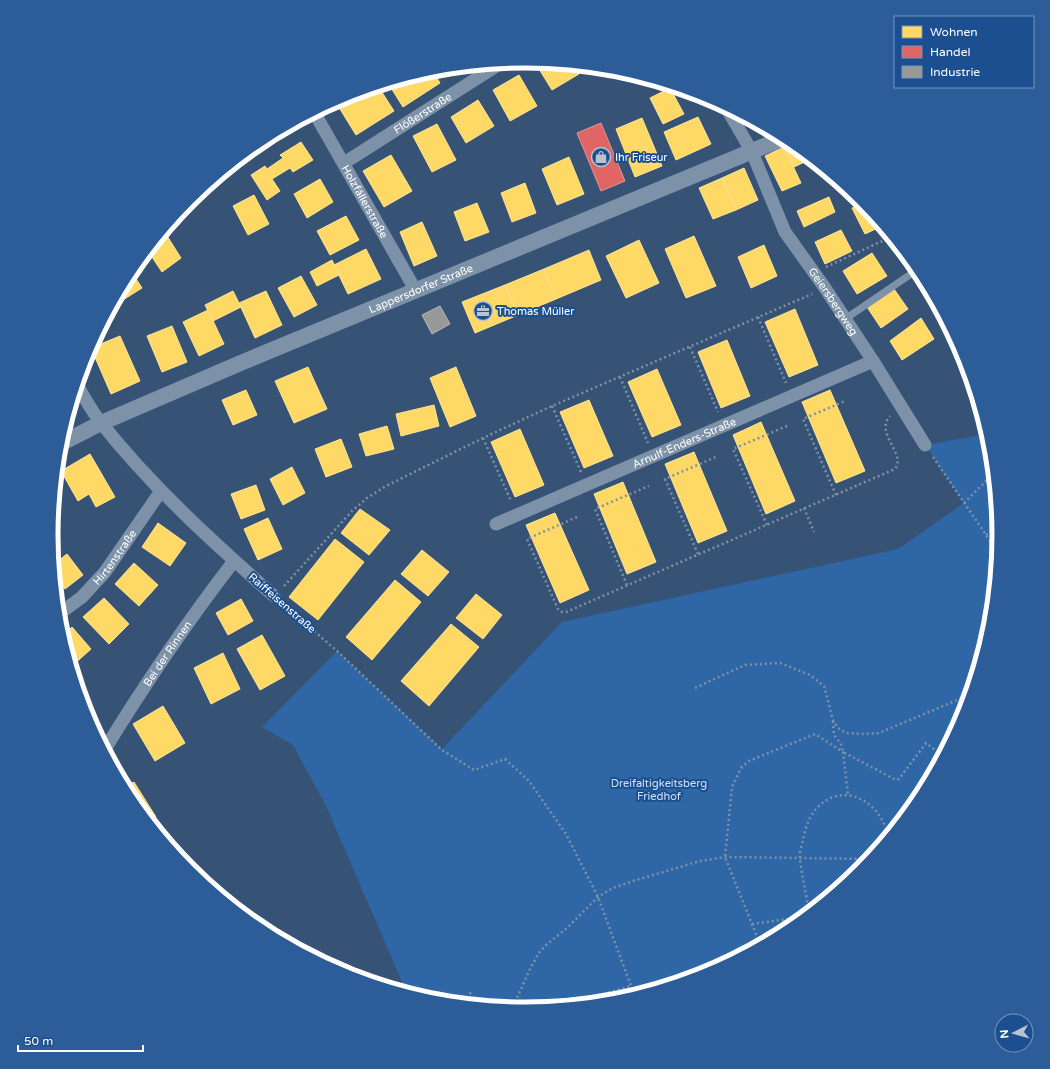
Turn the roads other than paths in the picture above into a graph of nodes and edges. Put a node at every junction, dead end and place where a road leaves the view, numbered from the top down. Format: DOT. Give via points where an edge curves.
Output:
graph roads {
  1 [pos="493,68"];
  2 [pos="731,115"];
  3 [pos="317,117"];
  4 [pos="776,141"];
  5 [pos="752,152"];
  6 [pos="344,163"];
  7 [pos="912,273"];
  8 [pos="416,291"];
  9 [pos="845,319"];
  10 [pos="873,361"];
  11 [pos="81,391"];
  12 [pos="101,423"];
  13 [pos="68,440"];
  14 [pos="925,445"];
  15 [pos="161,491"];
  16 [pos="496,524"];
  17 [pos="234,561"];
  18 [pos="274,596"];
  19 [pos="64,610"];
  20 [pos="108,744"];
  1 -- 6 [label="street, Flößerstraße"];
  2 -- 5 [label="street, Geiersbergweg"];
  3 -- 6 [label="street, Holzfällerstraße"];
  4 -- 5 [label="street, Lappersdorfer Straße"];
  5 -- 8 [label="street, Lappersdorfer Straße"];
  5 -- 9 [label="street, Geiersbergweg" via="784,232"];
  6 -- 8 [label="street, Holzfällerstraße"];
  7 -- 9 [label="lane"];
  8 -- 12 [label="street, Lappersdorfer Straße"];
  9 -- 10 [label="street, Geiersbergweg"];
  10 -- 14 [label="street, Geiersbergweg"];
  10 -- 16 [label="street, Arnulf-Enders-Straße"];
  11 -- 12 [label="street, Raiffeisenstraße"];
  12 -- 13 [label="street, Lappersdorfer Straße"];
  12 -- 15 [label="street, Raiffeisenstraße"];
  15 -- 17 [label="street, Raiffeisenstraße"];
  15 -- 19 [label="street, Hirtenstraße" via="105,572 82,597"];
  17 -- 18 [label="street, Raiffeisenstraße"];
  17 -- 20 [label="street, Bei der Rinnen" via="194,613"];
}
